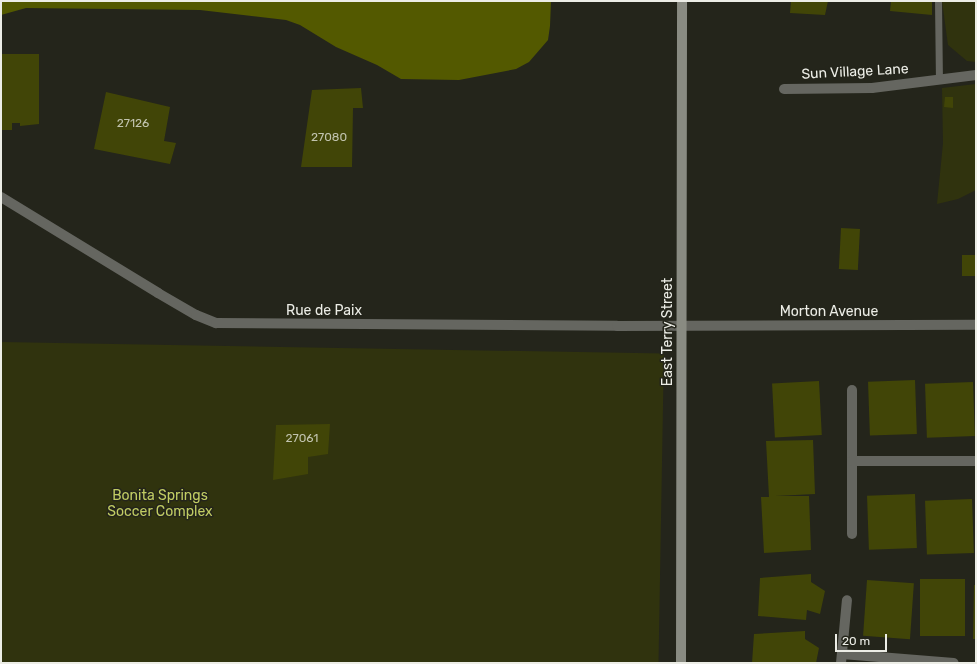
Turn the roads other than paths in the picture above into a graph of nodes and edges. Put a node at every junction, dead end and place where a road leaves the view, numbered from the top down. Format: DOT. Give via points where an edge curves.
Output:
graph roads {
  1 [pos="682,1"];
  2 [pos="938,1"];
  3 [pos="976,75"];
  4 [pos="939,78"];
  5 [pos="784,89"];
  6 [pos="1,197"];
  7 [pos="976,325"];
  8 [pos="682,326"];
  9 [pos="852,390"];
  10 [pos="852,461"];
  11 [pos="976,462"];
  12 [pos="852,534"];
  13 [pos="847,600"];
  14 [pos="842,659"];
  15 [pos="680,663"];
  16 [pos="954,663"];
  1 -- 8 [label="street, East Terry Street"];
  2 -- 4 [label="lane"];
  3 -- 4 [label="street, Sun Village Lane"];
  4 -- 5 [label="street, Sun Village Lane" via="909,85 872,88"];
  6 -- 8 [label="street, Rue de Paix" via="158,293 196,315 216,323"];
  7 -- 8 [label="street, Morton Avenue"];
  8 -- 15 [label="street, East Terry Street"];
  9 -- 10 [label="street"];
  10 -- 11 [label="street"];
  10 -- 12 [label="street"];
  13 -- 14 [label="street"];
  14 -- 16 [label="street"];
}
